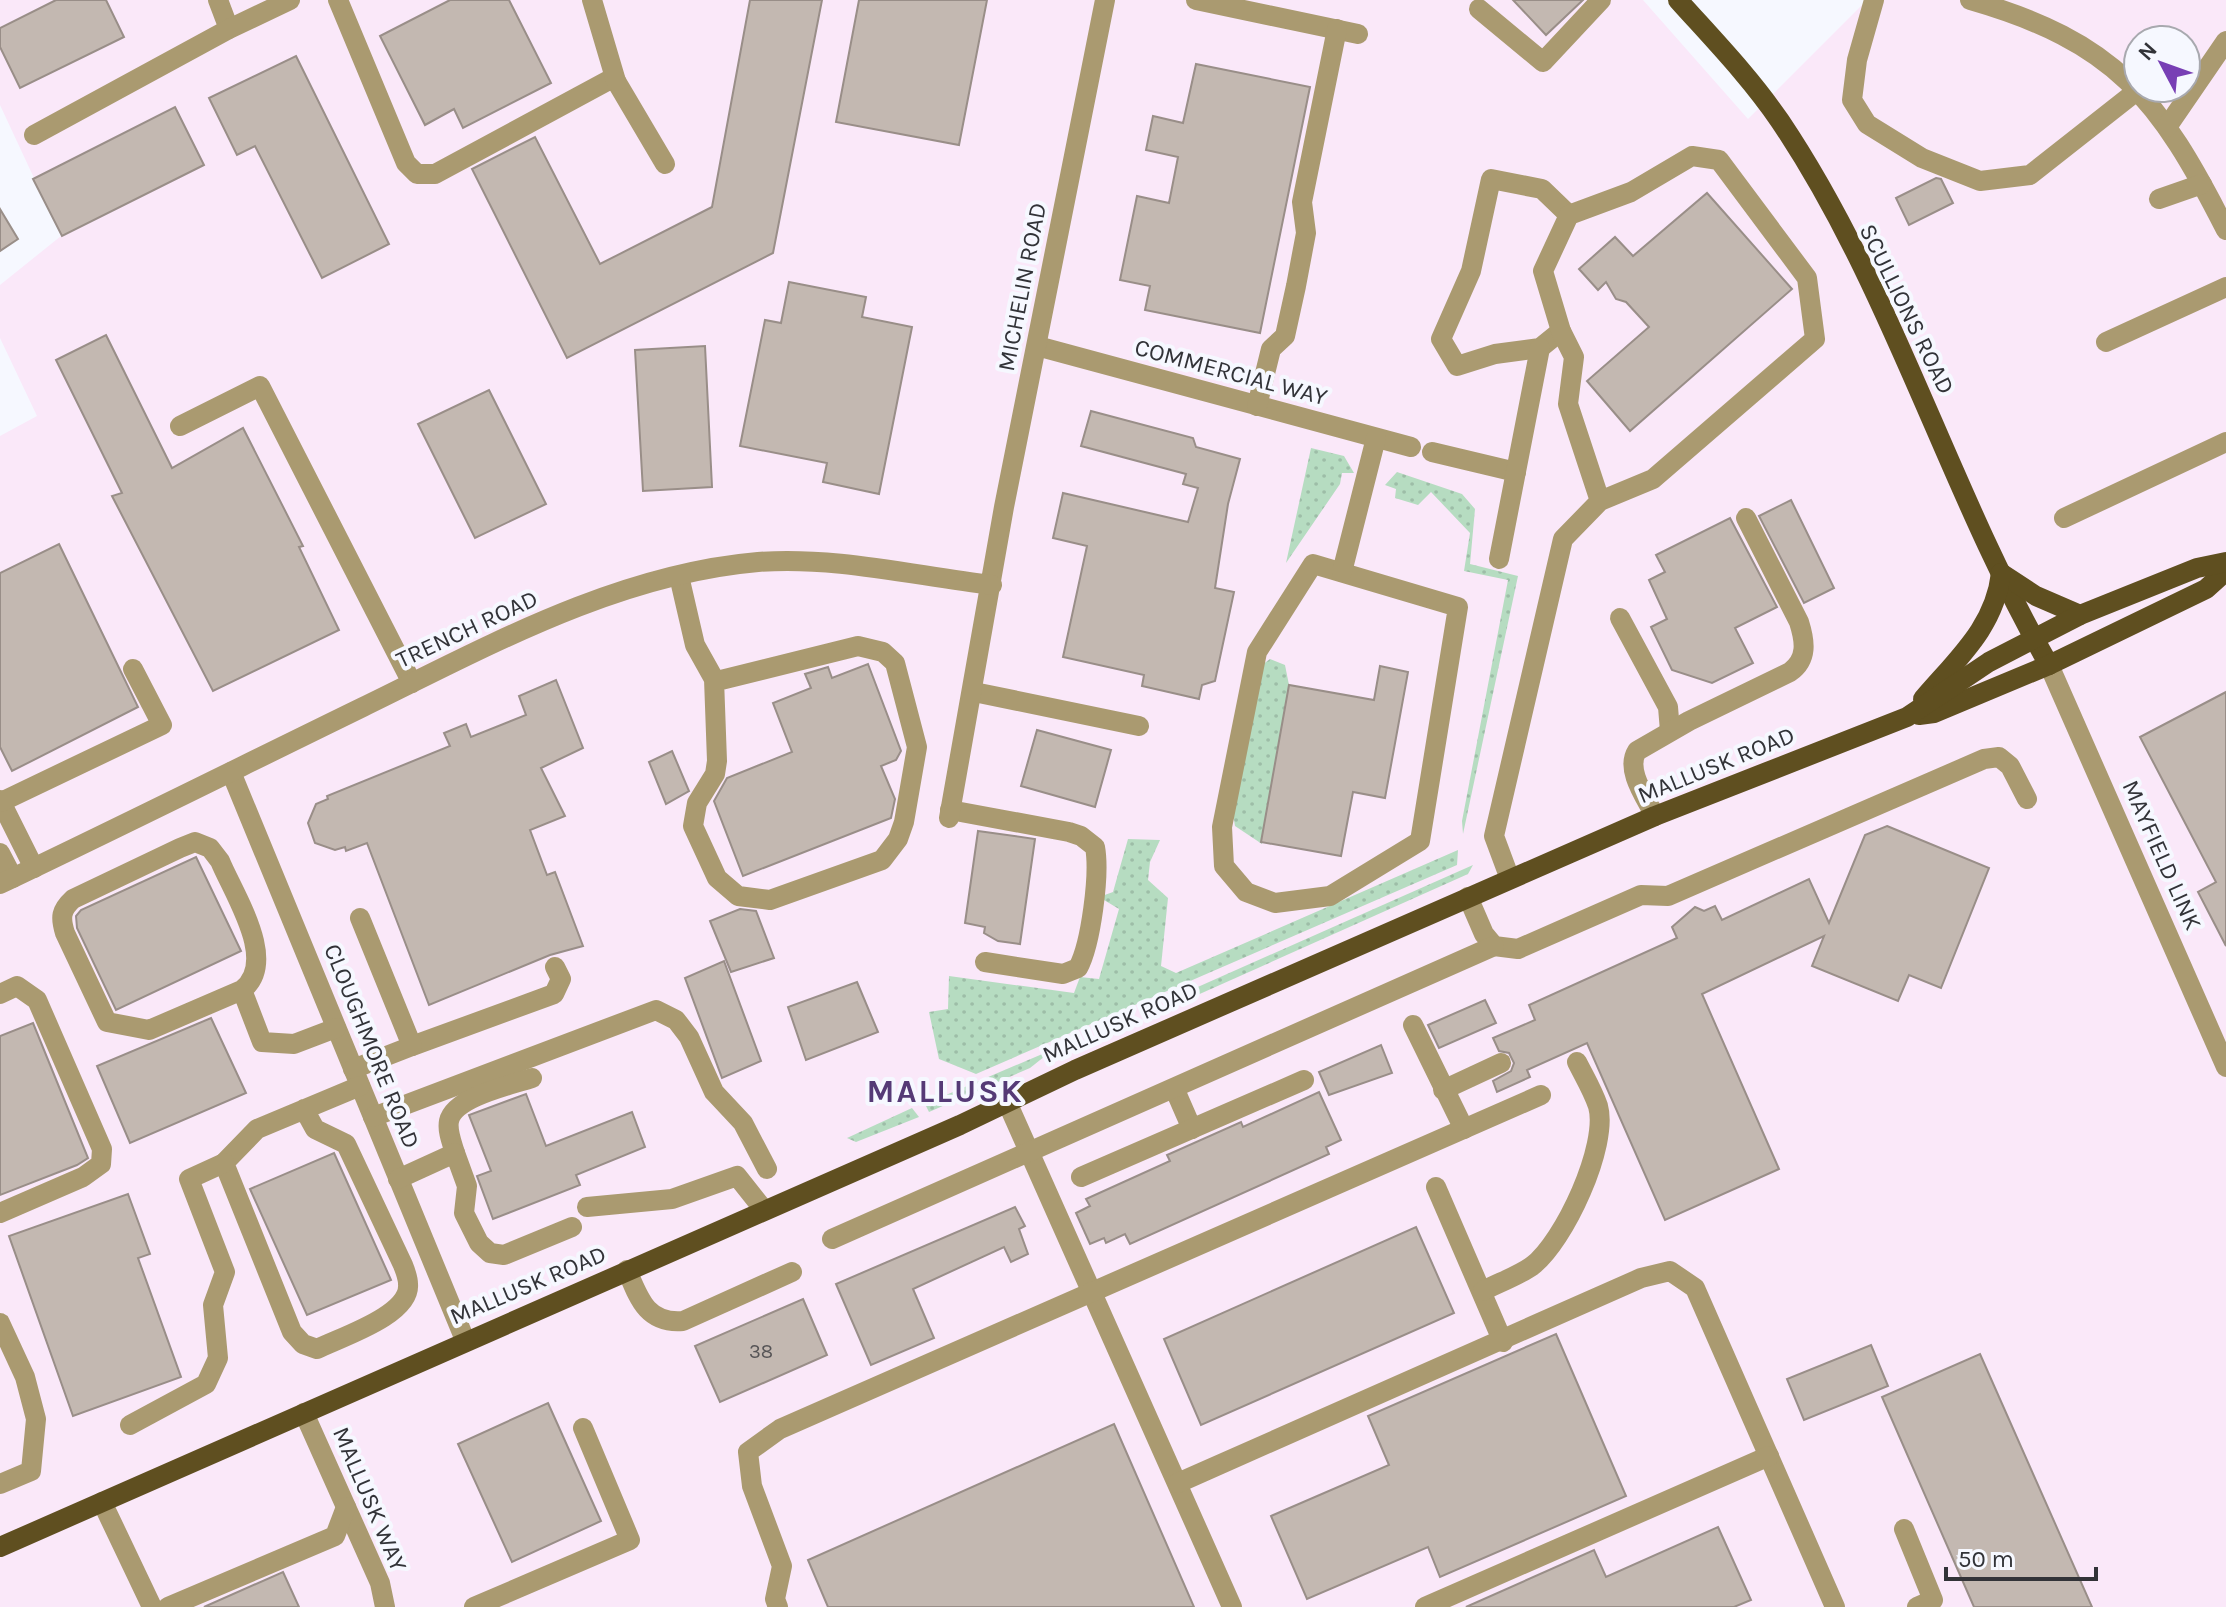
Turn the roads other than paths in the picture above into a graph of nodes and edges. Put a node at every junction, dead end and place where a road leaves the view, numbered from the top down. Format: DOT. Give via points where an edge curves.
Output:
graph roads {
  1 [pos="218,0"];
  2 [pos="290,0"];
  3 [pos="338,0"];
  4 [pos="592,0"];
  5 [pos="1105,0"];
  6 [pos="1196,0"];
  7 [pos="1601,0"];
  8 [pos="1678,0"];
  9 [pos="1874,0"];
  10 [pos="1970,0"];
  11 [pos="1479,9"];
  12 [pos="229,29"];
  13 [pos="1337,29"];
  14 [pos="1358,34"];
  15 [pos="2226,41"];
  16 [pos="2217,69"];
  17 [pos="2122,76"];
  18 [pos="616,81"];
  19 [pos="2122,103"];
  20 [pos="2149,104"];
  21 [pos="2167,127"];
  22 [pos="34,135"];
  23 [pos="665,164"];
  24 [pos="2202,184"];
  25 [pos="2159,199"];
  26 [pos="1569,215"];
  27 [pos="2226,230"];
  28 [pos="2226,287"];
  29 [pos="1561,331"];
  30 [pos="2106,342"];
  31 [pos="1037,346"];
  32 [pos="1540,348"];
  33 [pos="1257,406"];
  34 [pos="180,426"];
  35 [pos="1376,438"];
  36 [pos="2226,442"];
  37 [pos="1411,447"];
  38 [pos="1432,452"];
  39 [pos="1516,472"];
  40 [pos="1600,501"];
  41 [pos="1746,518"];
  42 [pos="2064,518"];
  43 [pos="1499,559"];
  44 [pos="2226,562"];
  45 [pos="2226,571"];
  46 [pos="1342,572"];
  47 [pos="2001,573"];
  48 [pos="679,576"];
  49 [pos="992,585"];
  50 [pos="2080,615"];
  51 [pos="1620,618"];
  52 [pos="2033,638"];
  53 [pos="2049,665"];
  54 [pos="133,669"];
  55 [pos="714,679"];
  56 [pos="412,683"];
  57 [pos="974,692"];
  58 [pos="1907,717"];
  59 [pos="1139,726"];
  60 [pos="1670,731"];
  61 [pos="231,772"];
  62 [pos="2027,799"];
  63 [pos="0,801"];
  64 [pos="1655,816"];
  65 [pos="0,853"];
  66 [pos="34,868"];
  67 [pos="1510,879"];
  68 [pos="6,881"];
  69 [pos="1468,897"];
  70 [pos="360,918"];
  71 [pos="1494,946"];
  72 [pos="985,962"];
  73 [pos="555,967"];
  74 [pos="242,990"];
  75 [pos="0,994"];
  76 [pos="1413,1025"];
  77 [pos="336,1028"];
  78 [pos="412,1046"];
  79 [pos="1577,1062"];
  80 [pos="1501,1063"];
  81 [pos="2226,1067"];
  82 [pos="356,1078"];
  83 [pos="532,1078"];
  84 [pos="1304,1080"];
  85 [pos="1175,1090"];
  86 [pos="1443,1090"];
  87 [pos="1541,1095"];
  88 [pos="1007,1102"];
  89 [pos="304,1109"];
  90 [pos="373,1117"];
  91 [pos="1192,1129"];
  92 [pos="1464,1129"];
  93 [pos="455,1153"];
  94 [pos="1028,1154"];
  95 [pos="224,1163"];
  96 [pos="767,1169"];
  97 [pos="1081,1177"];
  98 [pos="398,1179"];
  99 [pos="1436,1187"];
  100 [pos="587,1207"];
  101 [pos="764,1210"];
  102 [pos="0,1213"];
  103 [pos="572,1227"];
  104 [pos="832,1239"];
  105 [pos="627,1270"];
  106 [pos="792,1272"];
  107 [pos="1483,1291"];
  108 [pos="1089,1293"];
  109 [pos="0,1323"];
  110 [pos="465,1340"];
  111 [pos="1503,1342"];
  112 [pos="304,1413"];
  113 [pos="130,1425"];
  114 [pos="583,1428"];
  115 [pos="1769,1456"];
  116 [pos="0,1483"];
  117 [pos="1178,1483"];
  118 [pos="102,1502"];
  119 [pos="346,1507"];
  120 [pos="1904,1529"];
  121 [pos="0,1547"];
  122 [pos="1929,1605"];
  123 [pos="152,1607"];
  124 [pos="168,1607"];
  125 [pos="385,1607"];
  126 [pos="474,1607"];
  127 [pos="778,1607"];
  128 [pos="1232,1607"];
  129 [pos="1425,1607"];
  130 [pos="1835,1607"];
  1 -- 12 [label="street"];
  2 -- 12 [label="street"];
  3 -- 18 [label="street" via="406,163 417,174 435,174 603,81"];
  4 -- 18 [label="street"];
  5 -- 31 [label="street, MICHELIN ROAD"];
  6 -- 13 [label="street"];
  7 -- 11 [label="street" via="1543,62"];
  8 -- 47 [label="main road, SCULLIONS ROAD" via="1780,121 1814,180 1865,273"];
  9 -- 19 [label="street" via="1852,100 1867,124 1922,158 1980,181 2030,175"];
  10 -- 17 [label="street" via="2058,30"];
  12 -- 22 [label="street"];
  13 -- 14 [label="street"];
  13 -- 33 [label="street" via="1302,202 1306,233 1296,286 1285,336 1271,349"];
  15 -- 16 [label="street"];
  16 -- 21 [label="street"];
  18 -- 23 [label="street"];
  20 -- 21 [label="street"];
  21 -- 24 [label="street"];
  24 -- 25 [label="street"];
  24 -- 27 [label="street"];
  26 -- 29 [label="street" via="1543,271"];
  26 -- 32 [label="street" via="1542,189 1491,179 1471,271 1441,339 1457,366"];
  26 -- 40 [label="street" via="1631,192 1692,156 1719,160 1807,278 1815,339 1653,479"];
  28 -- 30 [label="street"];
  29 -- 32 [label="street"];
  29 -- 40 [label="street" via="1574,357 1568,404"];
  31 -- 33 [label="street, COMMERCIAL WAY"];
  31 -- 49 [label="street, MICHELIN ROAD"];
  32 -- 39 [label="street"];
  33 -- 35 [label="street, COMMERCIAL WAY"];
  34 -- 56 [label="street" via="260,386"];
  35 -- 37 [label="street, COMMERCIAL WAY"];
  35 -- 46 [label="street"];
  36 -- 42 [label="street"];
  38 -- 39 [label="street"];
  39 -- 43 [label="street"];
  40 -- 67 [label="street" via="1563,539 1551,580 1494,836"];
  41 -- 60 [label="street" via="1799,622 1802,658 1790,672"];
  44 -- 50 [label="main road, MALLUSK ROAD" via="2197,568"];
  45 -- 53 [label="main road" via="2206,589"];
  46 -- 46 [label="street" via="1458,607 1420,841 1330,896 1275,903 1246,892 1224,866 1222,827 1257,652 1313,564"];
  47 -- 50 [label="main road"];
  47 -- 52 [label="main road, SCULLIONS ROAD"];
  47 -- 58 [label="main road" via="1998,594 1981,631"];
  48 -- 49 [label="street, TRENCH ROAD" via="758,562 831,563"];
  48 -- 55 [label="street" via="695,645"];
  48 -- 56 [label="street, TRENCH ROAD" via="590,601"];
  49 -- 57 [label="street, MICHELIN ROAD"];
  50 -- 52 [label="main road, MALLUSK ROAD"];
  51 -- 60 [label="street" via="1668,707"];
  52 -- 53 [label="main road, SCULLIONS ROAD"];
  52 -- 58 [label="main road, MALLUSK ROAD"];
  53 -- 58 [label="main road" via="1934,713"];
  53 -- 81 [label="street, MAYFIELD LINK"];
  54 -- 63 [label="street" via="162,725"];
  55 -- 55 [label="street" via="717,761 697,803 693,826 717,878 738,896 770,900 882,860 904,822 917,747 895,663 883,652 858,646"];
  56 -- 61 [label="street, TRENCH ROAD"];
  57 -- 59 [label="street"];
  57 -- 72 [label="street, MICHELIN ROAD" via="950,814 1069,832 1095,847 1098,862 1078,968 1063,974"];
  58 -- 64 [label="main road, MALLUSK ROAD"];
  60 -- 64 [label="street" via="1634,756 1636,778"];
  61 -- 66 [label="street, TRENCH ROAD"];
  61 -- 77 [label="street, CLOUGHMORE ROAD"];
  62 -- 71 [label="street" via="2010,766 1999,757 1984,759 1668,896 1641,895 1518,949"];
  63 -- 66 [label="street"];
  64 -- 67 [label="main road, MALLUSK ROAD"];
  65 -- 68 [label="street"];
  66 -- 68 [label="street, TRENCH ROAD"];
  67 -- 69 [label="main road, MALLUSK ROAD"];
  69 -- 71 [label="street"];
  69 -- 88 [label="main road, MALLUSK ROAD"];
  70 -- 78 [label="street"];
  71 -- 85 [label="street"];
  73 -- 78 [label="street" via="561,979 554,994"];
  74 -- 74 [label="street" via="149,1030 107,1022 65,933 60,919 64,908 180,848 195,842 210,848 258,949 253,982"];
  74 -- 77 [label="street" via="262,1042 294,1044"];
  75 -- 102 [label="street" via="17,986 37,1000 102,1149 101,1164 83,1177"];
  76 -- 86 [label="street"];
  77 -- 82 [label="street, CLOUGHMORE ROAD"];
  78 -- 82 [label="street"];
  79 -- 107 [label="street" via="1598,1107 1600,1129 1580,1196 1554,1242 1532,1265"];
  80 -- 86 [label="street"];
  82 -- 89 [label="street"];
  82 -- 90 [label="street, CLOUGHMORE ROAD"];
  83 -- 93 [label="street" via="455,1110 449,1130"];
  84 -- 91 [label="street"];
  85 -- 91 [label="street"];
  85 -- 94 [label="street"];
  86 -- 92 [label="street"];
  87 -- 92 [label="street"];
  88 -- 94 [label="street"];
  88 -- 101 [label="main road, MALLUSK ROAD"];
  89 -- 95 [label="street" via="257,1129"];
  89 -- 95 [label="street" via="315,1129 346,1144 403,1265 409,1286 391,1314 317,1349 303,1344 292,1332"];
  90 -- 96 [label="street" via="656,1010 676,1020 689,1037 714,1092 743,1123"];
  90 -- 98 [label="street, CLOUGHMORE ROAD"];
  91 -- 97 [label="street"];
  92 -- 108 [label="street"];
  93 -- 98 [label="street"];
  93 -- 103 [label="street" via="467,1186 464,1213 490,1253 504,1255"];
  94 -- 104 [label="street"];
  94 -- 108 [label="street"];
  95 -- 113 [label="street" via="189,1179 225,1272 213,1305 218,1358 206,1384"];
  98 -- 110 [label="street, CLOUGHMORE ROAD"];
  99 -- 107 [label="street"];
  100 -- 101 [label="street" via="672,1199 737,1176"];
  101 -- 105 [label="main road, MALLUSK ROAD"];
  105 -- 106 [label="street" via="643,1308 667,1322 683,1321"];
  105 -- 110 [label="main road, MALLUSK ROAD"];
  107 -- 111 [label="street"];
  108 -- 117 [label="street"];
  108 -- 127 [label="street" via="780,1429 748,1452 752,1486 782,1566"];
  109 -- 116 [label="street" via="25,1377 36,1419 31,1471"];
  110 -- 112 [label="main road, MALLUSK ROAD"];
  111 -- 115 [label="street" via="1641,1278 1670,1271 1695,1288"];
  111 -- 117 [label="street"];
  112 -- 118 [label="main road, MALLUSK ROAD"];
  112 -- 119 [label="street, MALLUSK WAY"];
  114 -- 126 [label="street" via="630,1540"];
  115 -- 129 [label="street"];
  115 -- 130 [label="street"];
  117 -- 128 [label="street"];
  118 -- 121 [label="main road, MALLUSK ROAD"];
  118 -- 123 [label="street"];
  119 -- 124 [label="street" via="335,1536"];
  119 -- 125 [label="street, MALLUSK WAY" via="380,1583"];
  120 -- 122 [label="street"];
}
